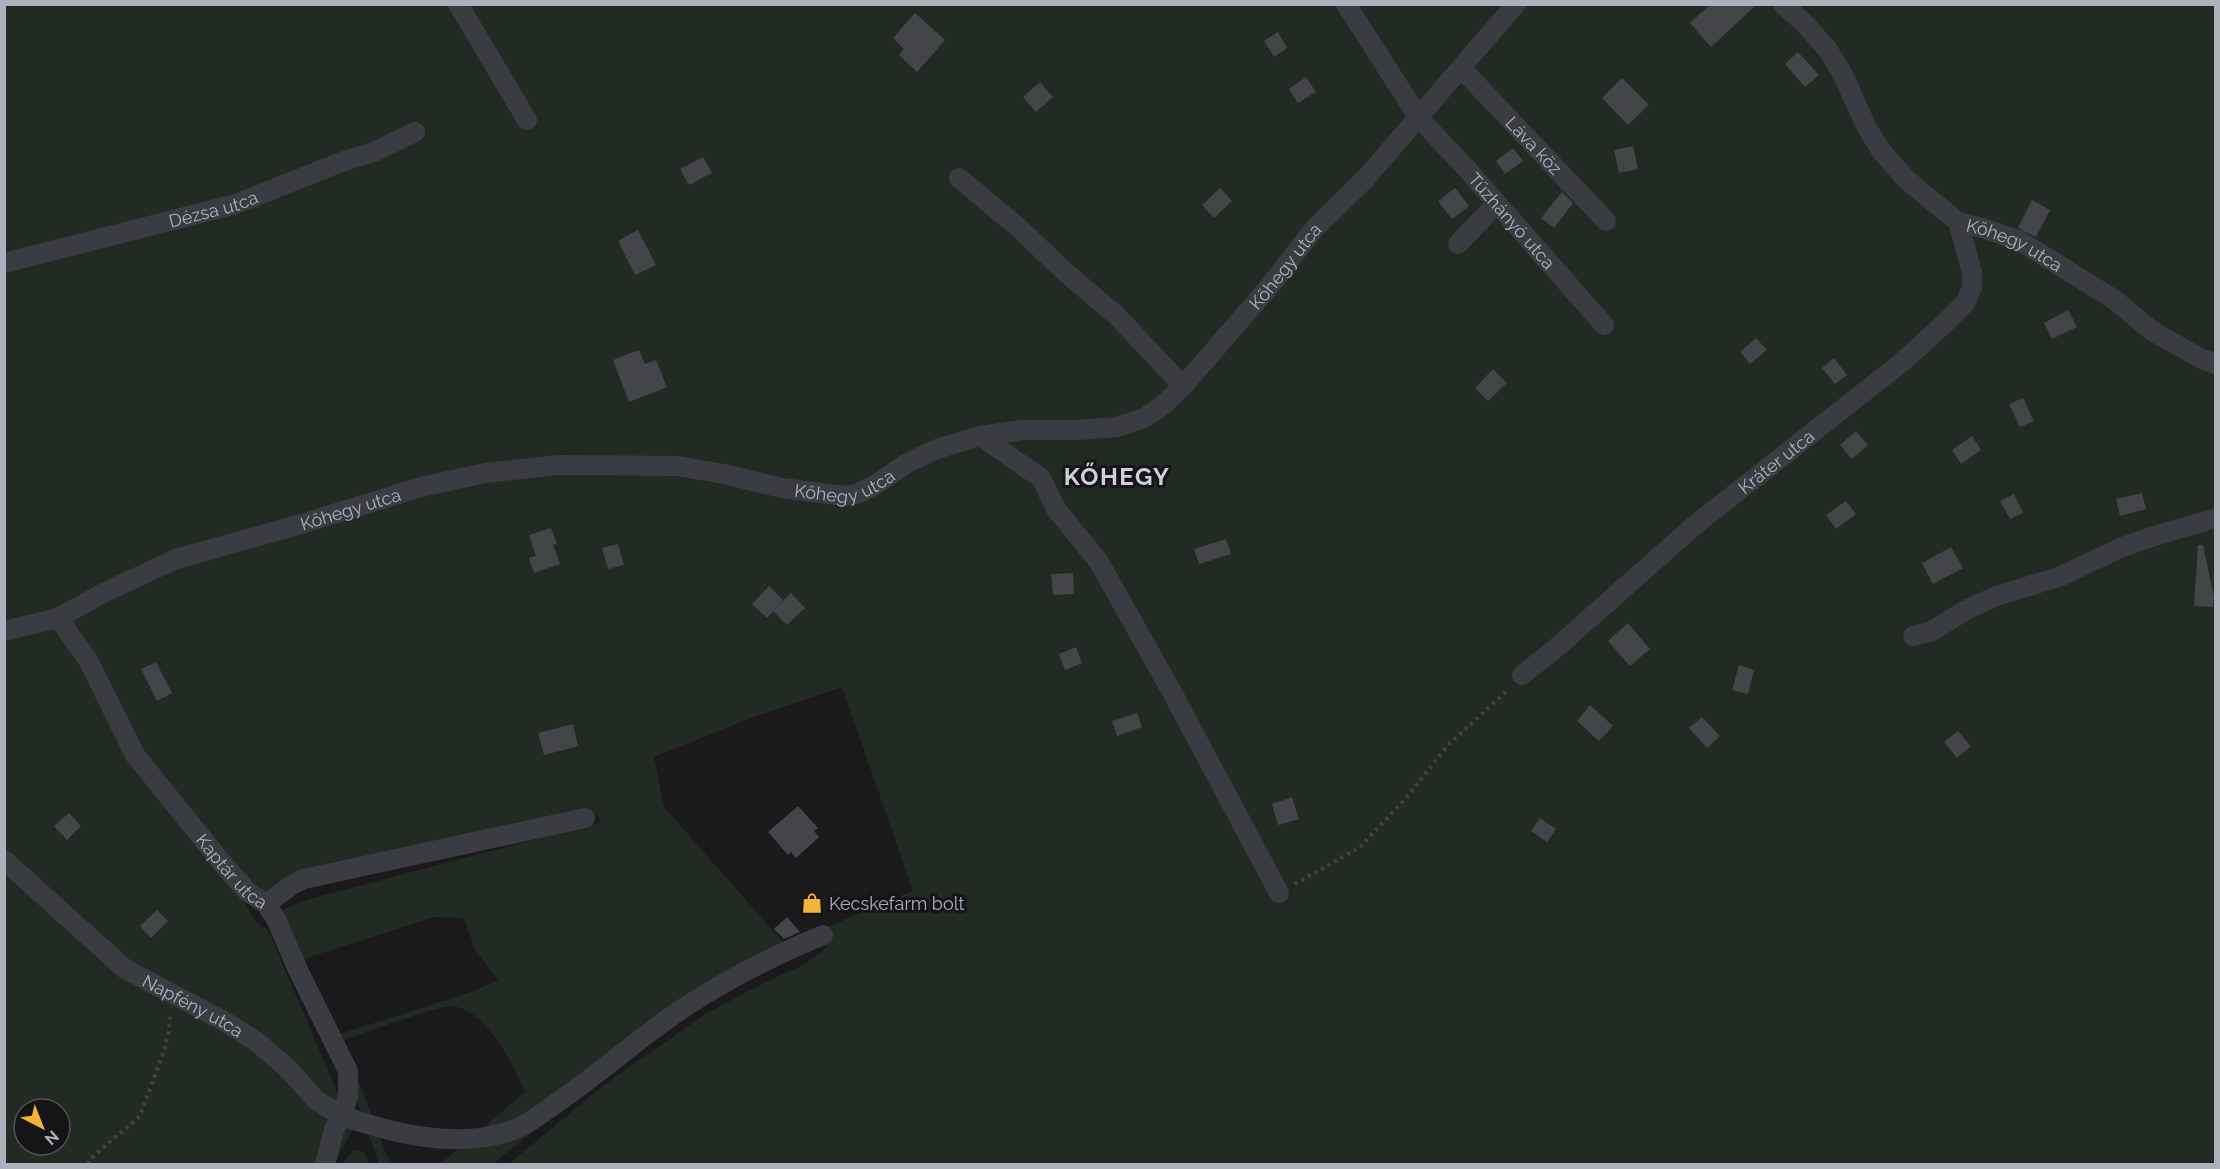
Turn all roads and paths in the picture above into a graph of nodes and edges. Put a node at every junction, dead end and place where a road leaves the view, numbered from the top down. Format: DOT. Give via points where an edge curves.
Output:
graph roads {
  1 [pos="458,4"];
  2 [pos="1346,4"];
  3 [pos="1516,4"];
  4 [pos="1783,4"];
  5 [pos="1462,69"];
  6 [pos="1419,118"];
  7 [pos="527,120"];
  8 [pos="415,132"];
  9 [pos="959,178"];
  10 [pos="1497,203"];
  11 [pos="1606,221"];
  12 [pos="1958,222"];
  13 [pos="1458,244"];
  14 [pos="4,264"];
  15 [pos="1604,325"];
  16 [pos="2216,364"];
  17 [pos="1184,386"];
  18 [pos="980,436"];
  19 [pos="2216,518"];
  20 [pos="58,618"];
  21 [pos="4,631"];
  22 [pos="1913,636"];
  23 [pos="1522,675"];
  24 [pos="585,818"];
  25 [pos="4,860"];
  26 [pos="1279,893"];
  27 [pos="266,904"];
  28 [pos="823,935"];
  29 [pos="171,994"];
  30 [pos="342,1116"];
  31 [pos="88,1164"];
  32 [pos="325,1164"];
  1 -- 7 [label="street"];
  2 -- 6 [label="street, Tűzhányó utca"];
  3 -- 5 [label="street, Kőhegy utca"];
  4 -- 12 [label="street, Kőhegy utca" via="1828,51 1882,152 1907,180"];
  5 -- 6 [label="street, Kőhegy utca"];
  5 -- 11 [label="street, Láva köz"];
  6 -- 10 [label="street, Tűzhányó utca"];
  6 -- 17 [label="street, Kőhegy utca" via="1314,229"];
  8 -- 14 [label="street, Dézsa utca" via="374,152 236,204"];
  9 -- 17 [label="street" via="1116,315"];
  10 -- 13 [label="street"];
  10 -- 15 [label="street, Tűzhányó utca"];
  12 -- 16 [label="street, Kőhegy utca" via="2020,241 2115,300 2152,330"];
  12 -- 23 [label="street, Kráter utca" via="1972,272 1972,287 1959,310 1901,363 1695,525"];
  17 -- 18 [label="street, Kőhegy utca" via="1144,418 1117,427 1022,430"];
  18 -- 20 [label="street, Kőhegy utca" via="937,449 875,485 845,496 782,488 677,466 559,465 485,473 421,487 176,559"];
  18 -- 26 [label="street" via="1041,477 1056,509 1099,562"];
  19 -- 22 [label="street" via="2120,548 2042,583 1988,600 1932,631"];
  20 -- 21 [label="street, Kőhegy utca"];
  20 -- 27 [label="street, Kaptár utca" via="88,660 135,755 223,864 248,892"];
  23 -- 26 [label="path" via="1448,745 1360,847"];
  24 -- 27 [label="street, Kaptár utca" via="313,877 292,885"];
  25 -- 29 [label="street, Napfény utca" via="125,969"];
  27 -- 30 [label="street" via="348,1071 348,1097"];
  28 -- 30 [label="street, Napfény utca" via="682,1008 578,1088 509,1132 464,1139 430,1137 393,1132"];
  29 -- 30 [label="street, Napfény utca" via="257,1042 316,1100"];
  29 -- 31 [label="path" via="164,1051 140,1116"];
  30 -- 32 [label="street"];
}
